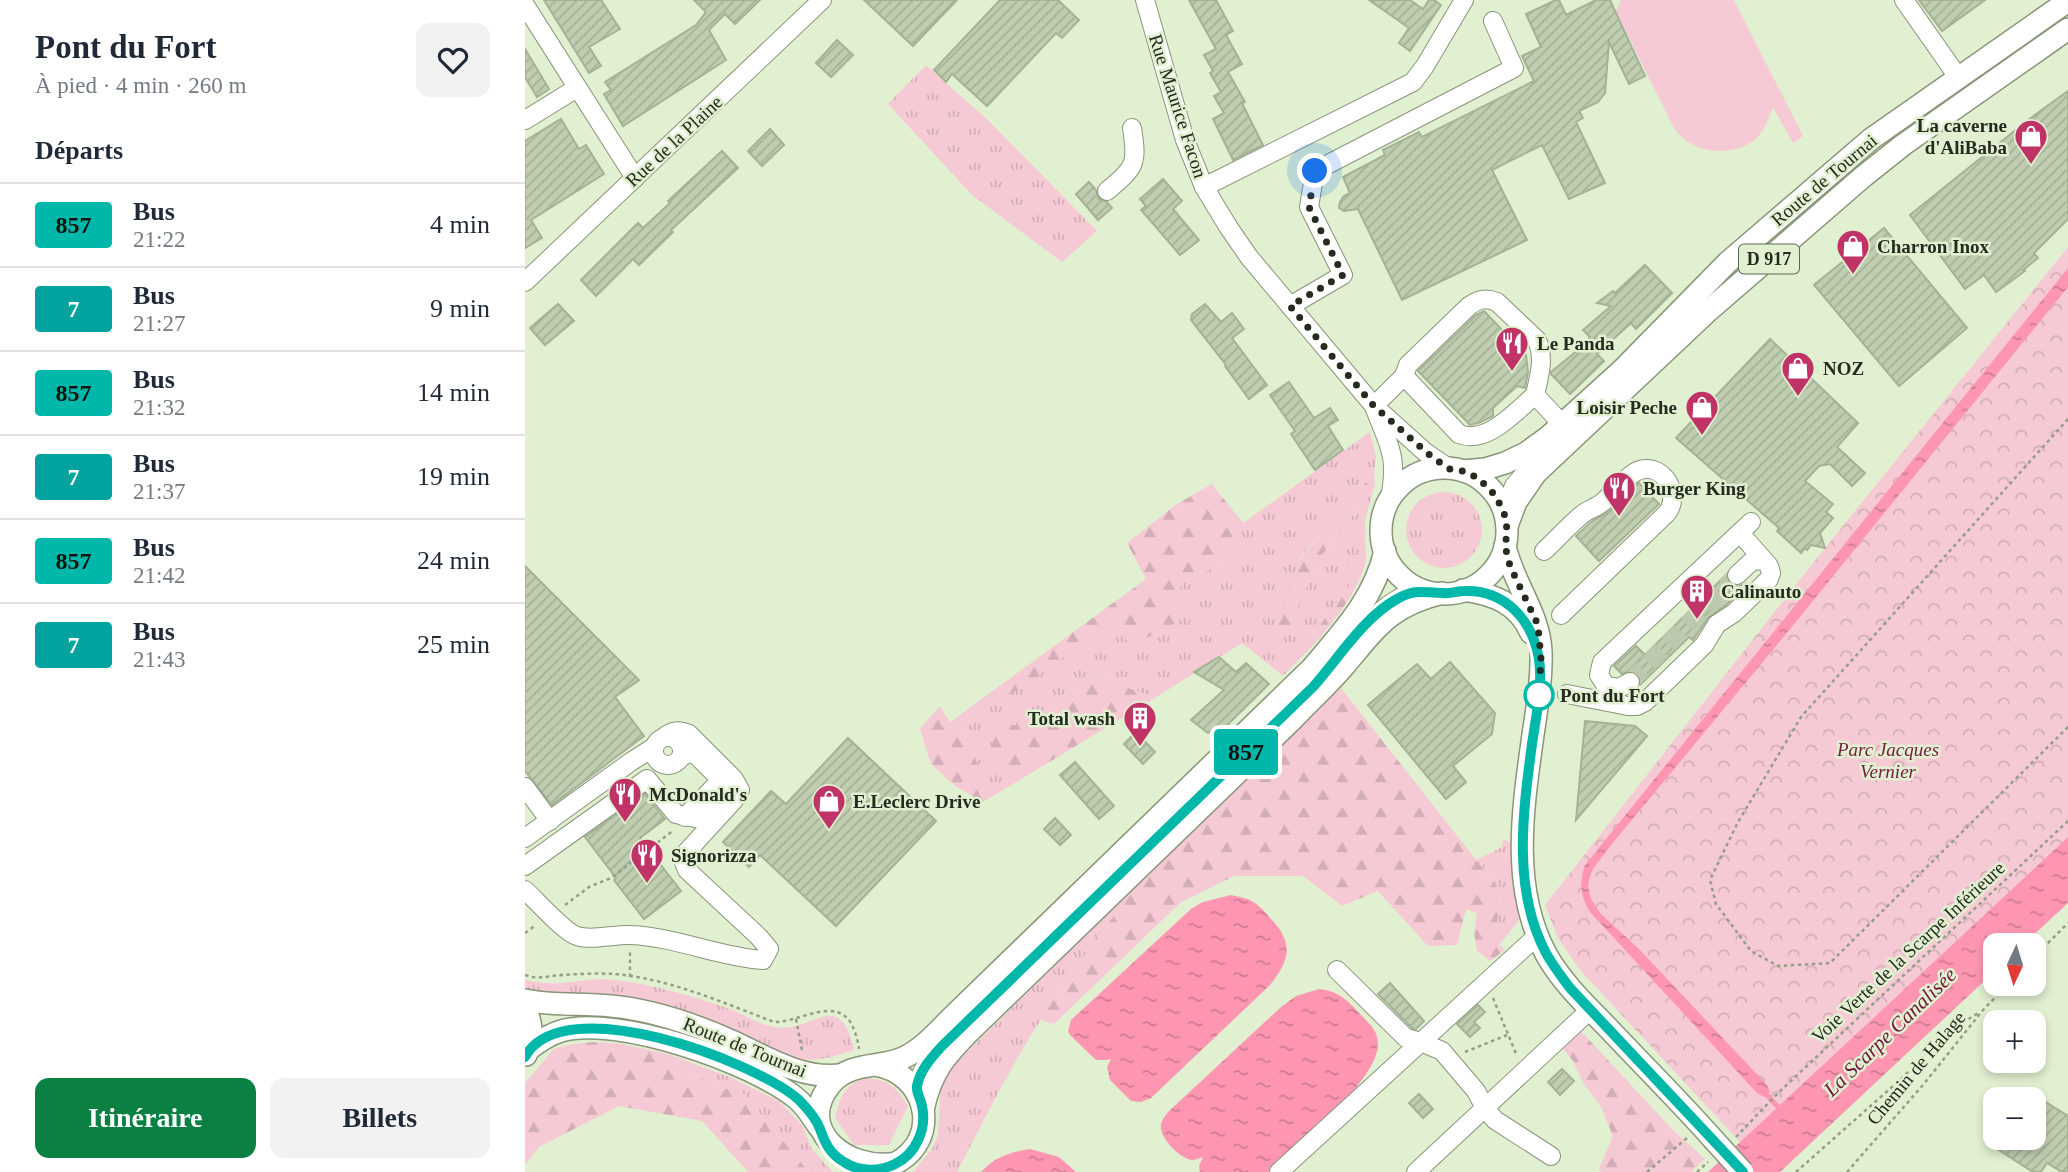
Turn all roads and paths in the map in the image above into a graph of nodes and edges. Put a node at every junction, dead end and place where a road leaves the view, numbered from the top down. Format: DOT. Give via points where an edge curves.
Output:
graph roads {
  1 [pos="822,0"];
  2 [pos="1145,0"];
  3 [pos="1904,0"];
  4 [pos="1460,1"];
  5 [pos="2068,1"];
  6 [pos="525,5"];
  7 [pos="2068,18"];
  8 [pos="1493,21"];
  9 [pos="2068,29"];
  10 [pos="1958,77"];
  11 [pos="577,88"];
  12 [pos="525,120"];
  13 [pos="1132,128"];
  14 [pos="635,178"];
  15 [pos="1204,187"];
  16 [pos="1107,191"];
  17 [pos="525,282"];
  18 [pos="1290,306"];
  19 [pos="1404,376"];
  20 [pos="1535,395"];
  21 [pos="1374,406"];
  22 [pos="2068,419"];
  23 [pos="1563,425"];
  24 [pos="1457,470"];
  25 [pos="1390,499"];
  26 [pos="1505,528"];
  27 [pos="1384,551"];
  28 [pos="1544,551"];
  29 [pos="1763,560"];
  30 [pos="1737,575"];
  31 [pos="1443,591"];
  32 [pos="1560,615"];
  33 [pos="1540,673"];
  34 [pos="1630,682"];
  35 [pos="1606,685"];
  36 [pos="2068,727"];
  37 [pos="659,748"];
  38 [pos="681,757"];
  39 [pos="525,787"];
  40 [pos="684,817"];
  41 [pos="550,821"];
  42 [pos="2068,821"];
  43 [pos="525,838"];
  44 [pos="525,866"];
  45 [pos="525,890"];
  46 [pos="551,915"];
  47 [pos="2068,923"];
  48 [pos="525,933"];
  49 [pos="1538,935"];
  50 [pos="2046,945"];
  51 [pos="1337,970"];
  52 [pos="525,975"];
  53 [pos="1487,981"];
  54 [pos="1996,996"];
  55 [pos="525,1000"];
  56 [pos="525,1008"];
  57 [pos="1591,1009"];
  58 [pos="1983,1010"];
  59 [pos="1508,1034"];
  60 [pos="1421,1042"];
  61 [pos="527,1053"];
  62 [pos="1448,1058"];
  63 [pos="867,1066"];
  64 [pos="1527,1069"];
  65 [pos="840,1075"];
  66 [pos="920,1101"];
  67 [pos="1768,1104"];
  68 [pos="1485,1108"];
  69 [pos="820,1127"];
  70 [pos="1706,1132"];
  71 [pos="1551,1156"];
  72 [pos="898,1166"];
  73 [pos="853,1169"];
  74 [pos="1279,1172"];
  75 [pos="1416,1172"];
  76 [pos="1647,1172"];
  77 [pos="1743,1172"];
  78 [pos="1795,1172"];
  79 [pos="1847,1172"];
  1 -- 14 [label="street, Rue de la Plaine"];
  2 -- 15 [label="street, Rue Maurice Facon" via="1185,140"];
  3 -- 10 [label="street"];
  4 -- 15 [label="street" via="1413,82"];
  5 -- 10 [label="main road, Route de Tournai / D 917"];
  6 -- 11 [label="street"];
  7 -- 26 [label="street" via="1887,146 1706,301 1514,486"];
  8 -- 18 [label="street" via="1514,68 1315,171 1309,207 1343,275"];
  9 -- 26 [label="main road, Route de Tournai / D 917" via="1896,151 1707,312 1536,473"];
  10 -- 23 [label="main road, Route de Tournai / D 917" via="1871,139 1728,261"];
  11 -- 12 [label="street"];
  11 -- 14 [label="street"];
  13 -- 16 [label="street" via="1134,162"];
  14 -- 17 [label="street, Rue de la Plaine"];
  15 -- 18 [label="street, Rue Maurice Facon" via="1239,243"];
  18 -- 21 [label="street, Rue Maurice Facon"];
  19 -- 20 [label="street" via="1468,438 1489,432"];
  19 -- 20 [label="street" via="1408,365 1469,306 1492,299 1537,340 1542,359"];
  19 -- 21 [label="street"];
  20 -- 23 [label="street"];
  21 -- 24 [label="street, Rue Maurice Facon" via="1425,452"];
  21 -- 25 [label="street, Rue Maurice Facon" via="1394,461"];
  22 -- 36 [label="path" via="1801,717 1738,822 1710,880 1716,904 1751,951 1778,966 1830,963"];
  23 -- 24 [label="main road, Route de Tournai / D 917" via="1516,459 1494,467"];
  24 -- 25 [label="main road" via="1433,469 1416,475"];
  24 -- 26 [label="main road" via="1485,483 1496,496"];
  25 -- 27 [label="main road" via="1381,524"];
  26 -- 31 [label="main road" via="1499,561 1490,574 1478,584"];
  26 -- 33 [label="main road" via="1510,566 1538,625"];
  27 -- 31 [label="main road" via="1409,583"];
  27 -- 63 [label="main road, Route de Tournai" via="1379,574 1363,604 1297,683 931,1037 905,1057"];
  28 -- 32 [label="street" via="1636,472 1653,471 1671,486 1673,501 1667,513"];
  29 -- 30 [label="street" via="1752,561"];
  29 -- 35 [label="street" via="1746,527 1605,659 1599,676"];
  29 -- 35 [label="street" via="1770,570 1766,582 1717,624 1704,645 1641,705 1628,706 1567,690"];
  31 -- 33 [label="main road" via="1498,598 1516,610 1530,629"];
  31 -- 66 [label="main road, Route de Tournai" via="1384,619 1293,719 971,1030 941,1062"];
  33 -- 49 [label="main road" via="1523,839 1525,884"];
  34 -- 35 [label="street" via="1619,688"];
  37 -- 38 [label="street" via="666,765"];
  37 -- 38 [label="street" via="677,739 683,748"];
  37 -- 41 [label="street" via="632,761"];
  37 -- 46 [label="street" via="672,731 689,734 740,790 683,857 687,870 769,949 763,960 678,941 630,935 580,937"];
  38 -- 40 [label="street" via="696,755 721,780 714,808 700,820"];
  39 -- 41 [label="street"];
  40 -- 44 [label="street" via="676,814 647,779"];
  40 -- 46 [label="path" via="682,825 611,878 589,887"];
  41 -- 43 [label="street"];
  42 -- 67 [label="path, Voie Verte de la Scarpe Inférieure"];
  45 -- 46 [label="street"];
  46 -- 48 [label="path"];
  47 -- 50 [label="path"];
  49 -- 53 [label="street"];
  49 -- 57 [label="main road" via="1554,966"];
  51 -- 60 [label="street" via="1406,1038"];
  52 -- 63 [label="path" via="615,974 658,982 774,1022 819,1011 838,1012 853,1027"];
  53 -- 59 [label="path"];
  53 -- 60 [label="street"];
  54 -- 58 [label="path, Chemin de Halage"];
  55 -- 65 [label="main road, Route de Tournai" via="661,1014 803,1073"];
  56 -- 61 [label="main road, Route de Tournai" via="532,1032"];
  57 -- 64 [label="street"];
  57 -- 70 [label="main road"];
  58 -- 78 [label="path" via="1949,1031"];
  58 -- 79 [label="path, Chemin de Halage"];
  59 -- 62 [label="path"];
  59 -- 64 [label="path"];
  60 -- 62 [label="street"];
  60 -- 74 [label="street"];
  61 -- 69 [label="main road, Route de Tournai" via="545,1037 582,1028 662,1039 703,1051 771,1082 797,1098"];
  62 -- 68 [label="street"];
  63 -- 65 [label="main road, Route de Tournai"];
  63 -- 66 [label="main road" via="889,1068 902,1075"];
  64 -- 68 [label="street"];
  65 -- 69 [label="main road, Route de Tournai" via="822,1098"];
  66 -- 72 [label="main road, Route de Tournai" via="923,1125 919,1139"];
  68 -- 71 [label="street" via="1495,1120"];
  68 -- 75 [label="street"];
  69 -- 73 [label="main road, Route de Tournai" via="828,1147"];
  70 -- 76 [label="path"];
  70 -- 77 [label="main road, bridge"];
  72 -- 73 [label="main road, Route de Tournai"];
}
